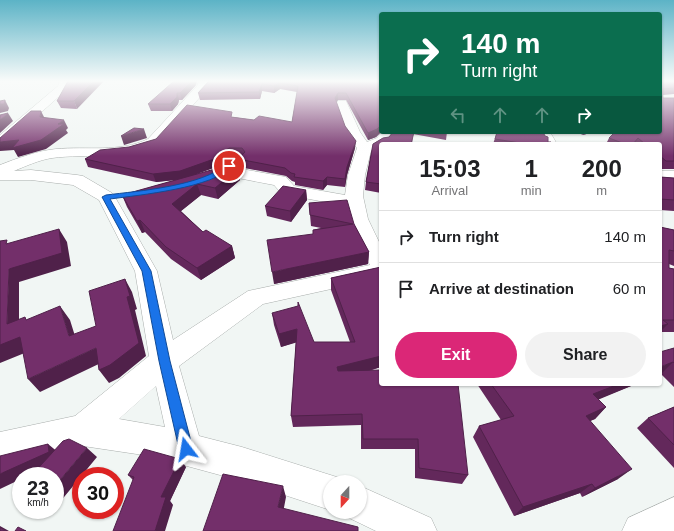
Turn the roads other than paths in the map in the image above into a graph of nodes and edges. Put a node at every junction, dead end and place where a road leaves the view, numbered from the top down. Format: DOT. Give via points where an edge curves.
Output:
graph roads {
  1 [pos="41,106"];
  2 [pos="186,106"];
  3 [pos="343,106"];
  4 [pos="33,113"];
  5 [pos="7,117"];
  6 [pos="388,134"];
  7 [pos="0,142"];
  8 [pos="379,142"];
  9 [pos="379,142"];
  10 [pos="364,148"];
  11 [pos="237,160"];
  12 [pos="1,174"];
  13 [pos="662,176"];
  14 [pos="674,176"];
  15 [pos="354,202"];
  16 [pos="379,261"];
  17 [pos="379,270"];
  18 [pos="164,361"];
  19 [pos="83,430"];
  20 [pos="0,448"];
  21 [pos="186,449"];
  22 [pos="323,490"];
  23 [pos="367,507"];
  24 [pos="674,516"];
  25 [pos="418,531"];
  26 [pos="641,531"];
  1 -- 4 [label="street"];
  2 -- 12 [label="street" via="153,142 143,148 128,151 58,153"];
  3 -- 10 [label="street" via="353,133"];
  4 -- 5 [label="street"];
  4 -- 7 [label="street"];
  6 -- 9 [label="street"];
  8 -- 10 [label="street"];
  10 -- 15 [label="street" via="358,168"];
  11 -- 15 [label="street" via="216,174 280,181 288,190"];
  12 -- 18 [label="street" via="77,180 113,196 146,271"];
  13 -- 14 [label="street"];
  15 -- 16 [label="street" via="365,235"];
  17 -- 18 [label="street" via="256,297"];
  18 -- 19 [label="street"];
  18 -- 21 [label="street"];
  19 -- 20 [label="street"];
  19 -- 21 [label="street" via="150,440"];
  21 -- 22 [label="street"];
  23 -- 25 [label="street"];
  24 -- 26 [label="street"];
}
